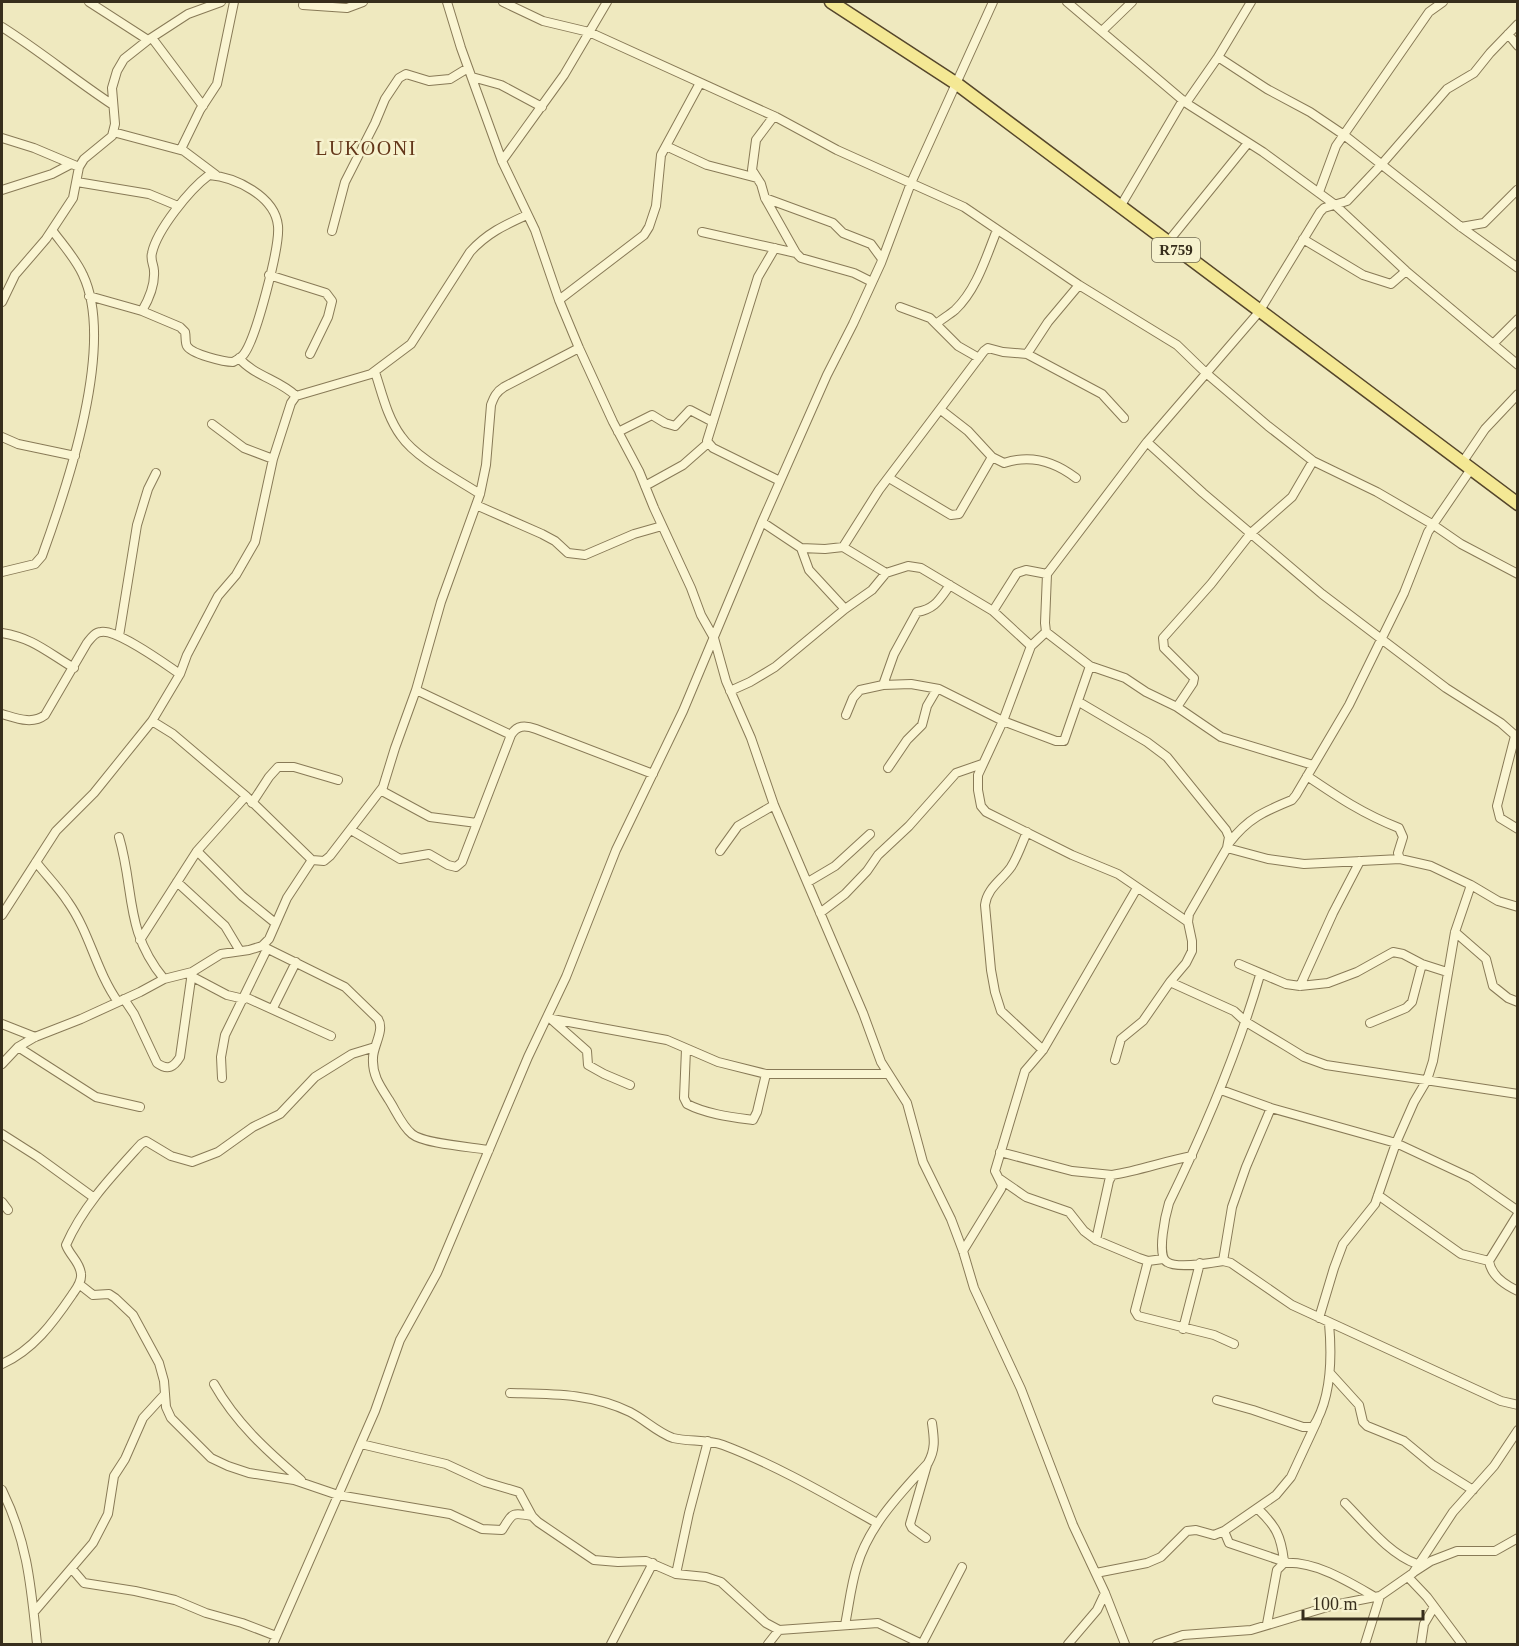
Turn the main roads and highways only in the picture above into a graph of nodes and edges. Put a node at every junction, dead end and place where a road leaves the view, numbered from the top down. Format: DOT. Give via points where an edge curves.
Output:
graph roads {
  1 [pos="831,2"];
  2 [pos="1518,504"];
  1 -- 2 [label="main road, R759" via="957,84"];
}
